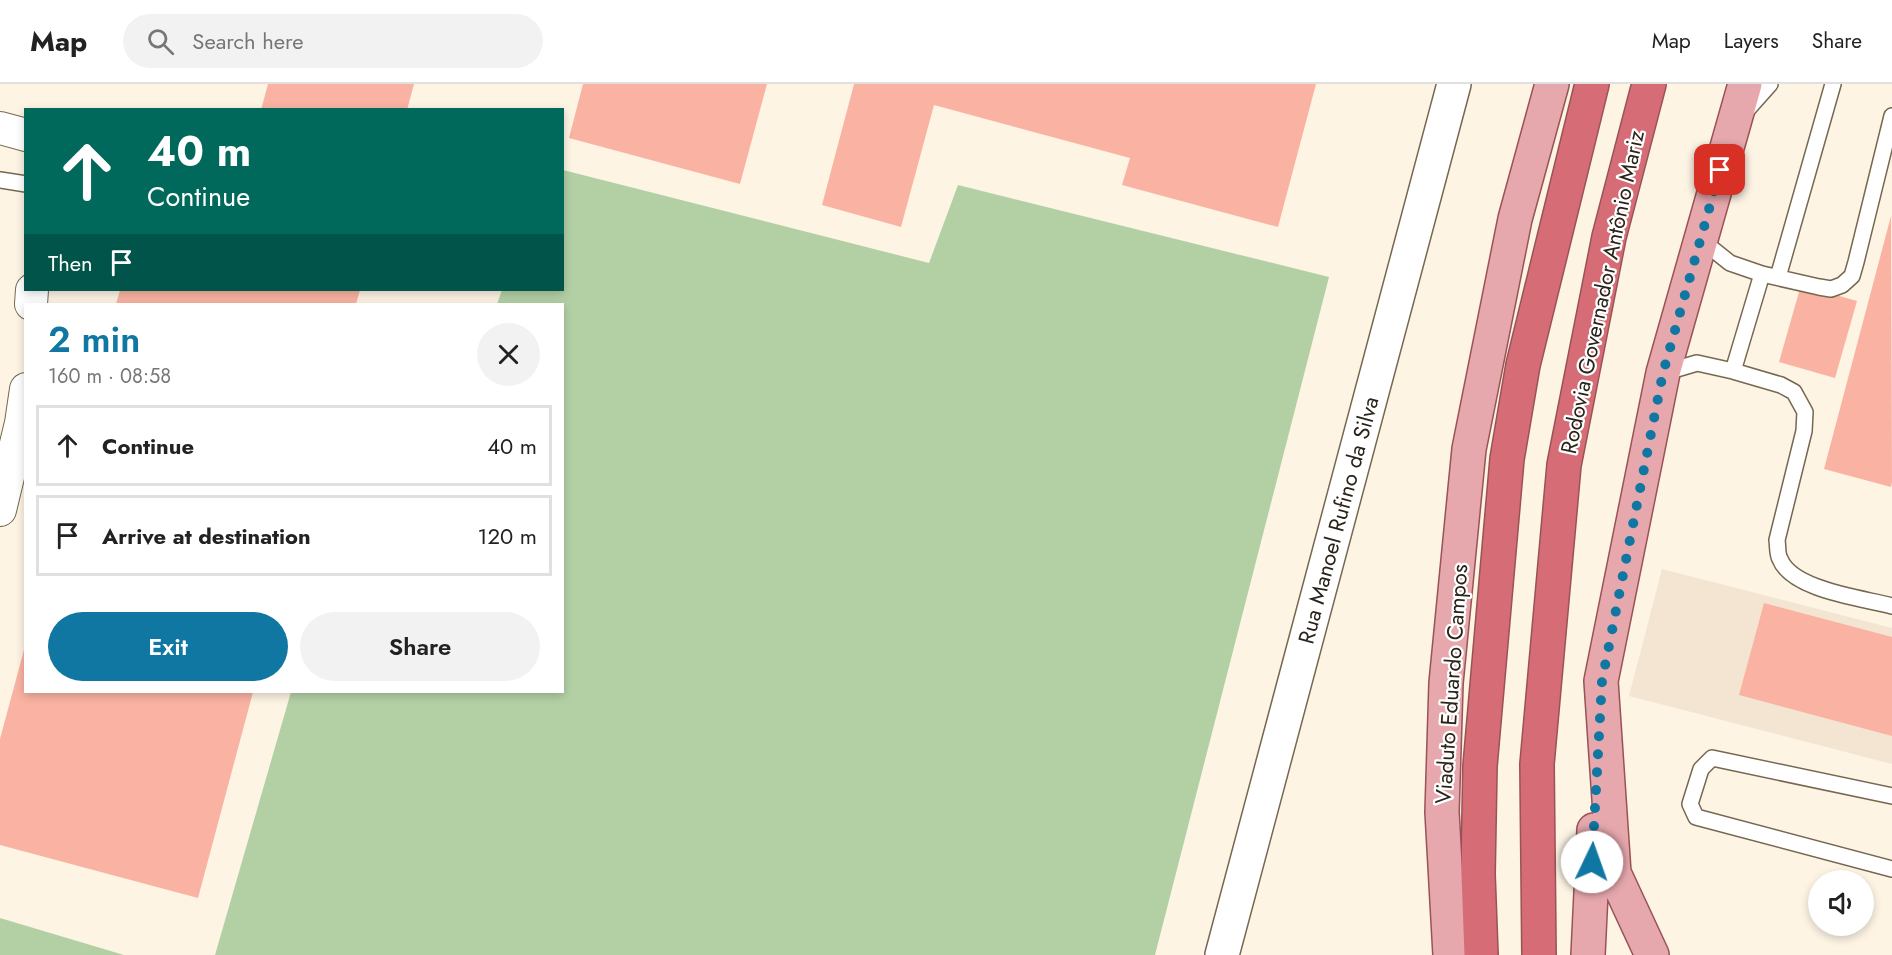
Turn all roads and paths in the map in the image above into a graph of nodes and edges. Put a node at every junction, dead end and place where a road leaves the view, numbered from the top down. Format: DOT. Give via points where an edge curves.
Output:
graph roads {
  1 [pos="1454,84"];
  2 [pos="1552,84"];
  3 [pos="1592,84"];
  4 [pos="1649,84"];
  5 [pos="1745,84"];
  6 [pos="1770,84"];
  7 [pos="1833,84"];
  8 [pos="1892,116"];
  9 [pos="1733,124"];
  10 [pos="0,128"];
  11 [pos="24,134"];
  12 [pos="0,180"];
  13 [pos="24,184"];
  14 [pos="1700,239"];
  15 [pos="1770,275"];
  16 [pos="1733,371"];
  17 [pos="1663,373"];
  18 [pos="24,403"];
  19 [pos="0,510"];
  20 [pos="1892,606"];
  21 [pos="1602,681"];
  22 [pos="1892,796"];
  23 [pos="1892,869"];
  24 [pos="1222,955"];
  25 [pos="1450,955"];
  26 [pos="1481,955"];
  27 [pos="1539,955"];
  28 [pos="1588,955"];
  29 [pos="1652,955"];
  1 -- 24 [label="main road, Rua Manoel Rufino da Silva"];
  2 -- 25 [label="main road, Viaduto Eduardo Campos" via="1515,219 1469,449 1446,694 1442,812"];
  3 -- 26 [label="highway, Viaduto Eduardo Campos" via="1523,365 1508,459 1480,766"];
  4 -- 27 [label="highway, Rodovia Governador Antônio Mariz" via="1609,237 1564,465 1537,764"];
  5 -- 9 [label="main road"];
  6 -- 9 [label="lane"];
  7 -- 15 [label="lane"];
  8 -- 15 [label="lane" via="1852,276 1831,289"];
  9 -- 14 [label="main road"];
  10 -- 11 [label="street"];
  12 -- 13 [label="lane"];
  14 -- 15 [label="lane" via="1730,263"];
  14 -- 17 [label="main road"];
  15 -- 16 [label="lane"];
  16 -- 17 [label="lane" via="1697,363"];
  16 -- 20 [label="lane" via="1794,392 1805,412 1778,540 1779,558 1799,580"];
  17 -- 21 [label="main road"];
  18 -- 19 [label="street"];
  21 -- 28 [label="main road"];
  21 -- 29 [label="main road" via="1614,873"];
  22 -- 23 [label="lane" via="1712,758 1701,769 1690,804 1696,817"];
}
